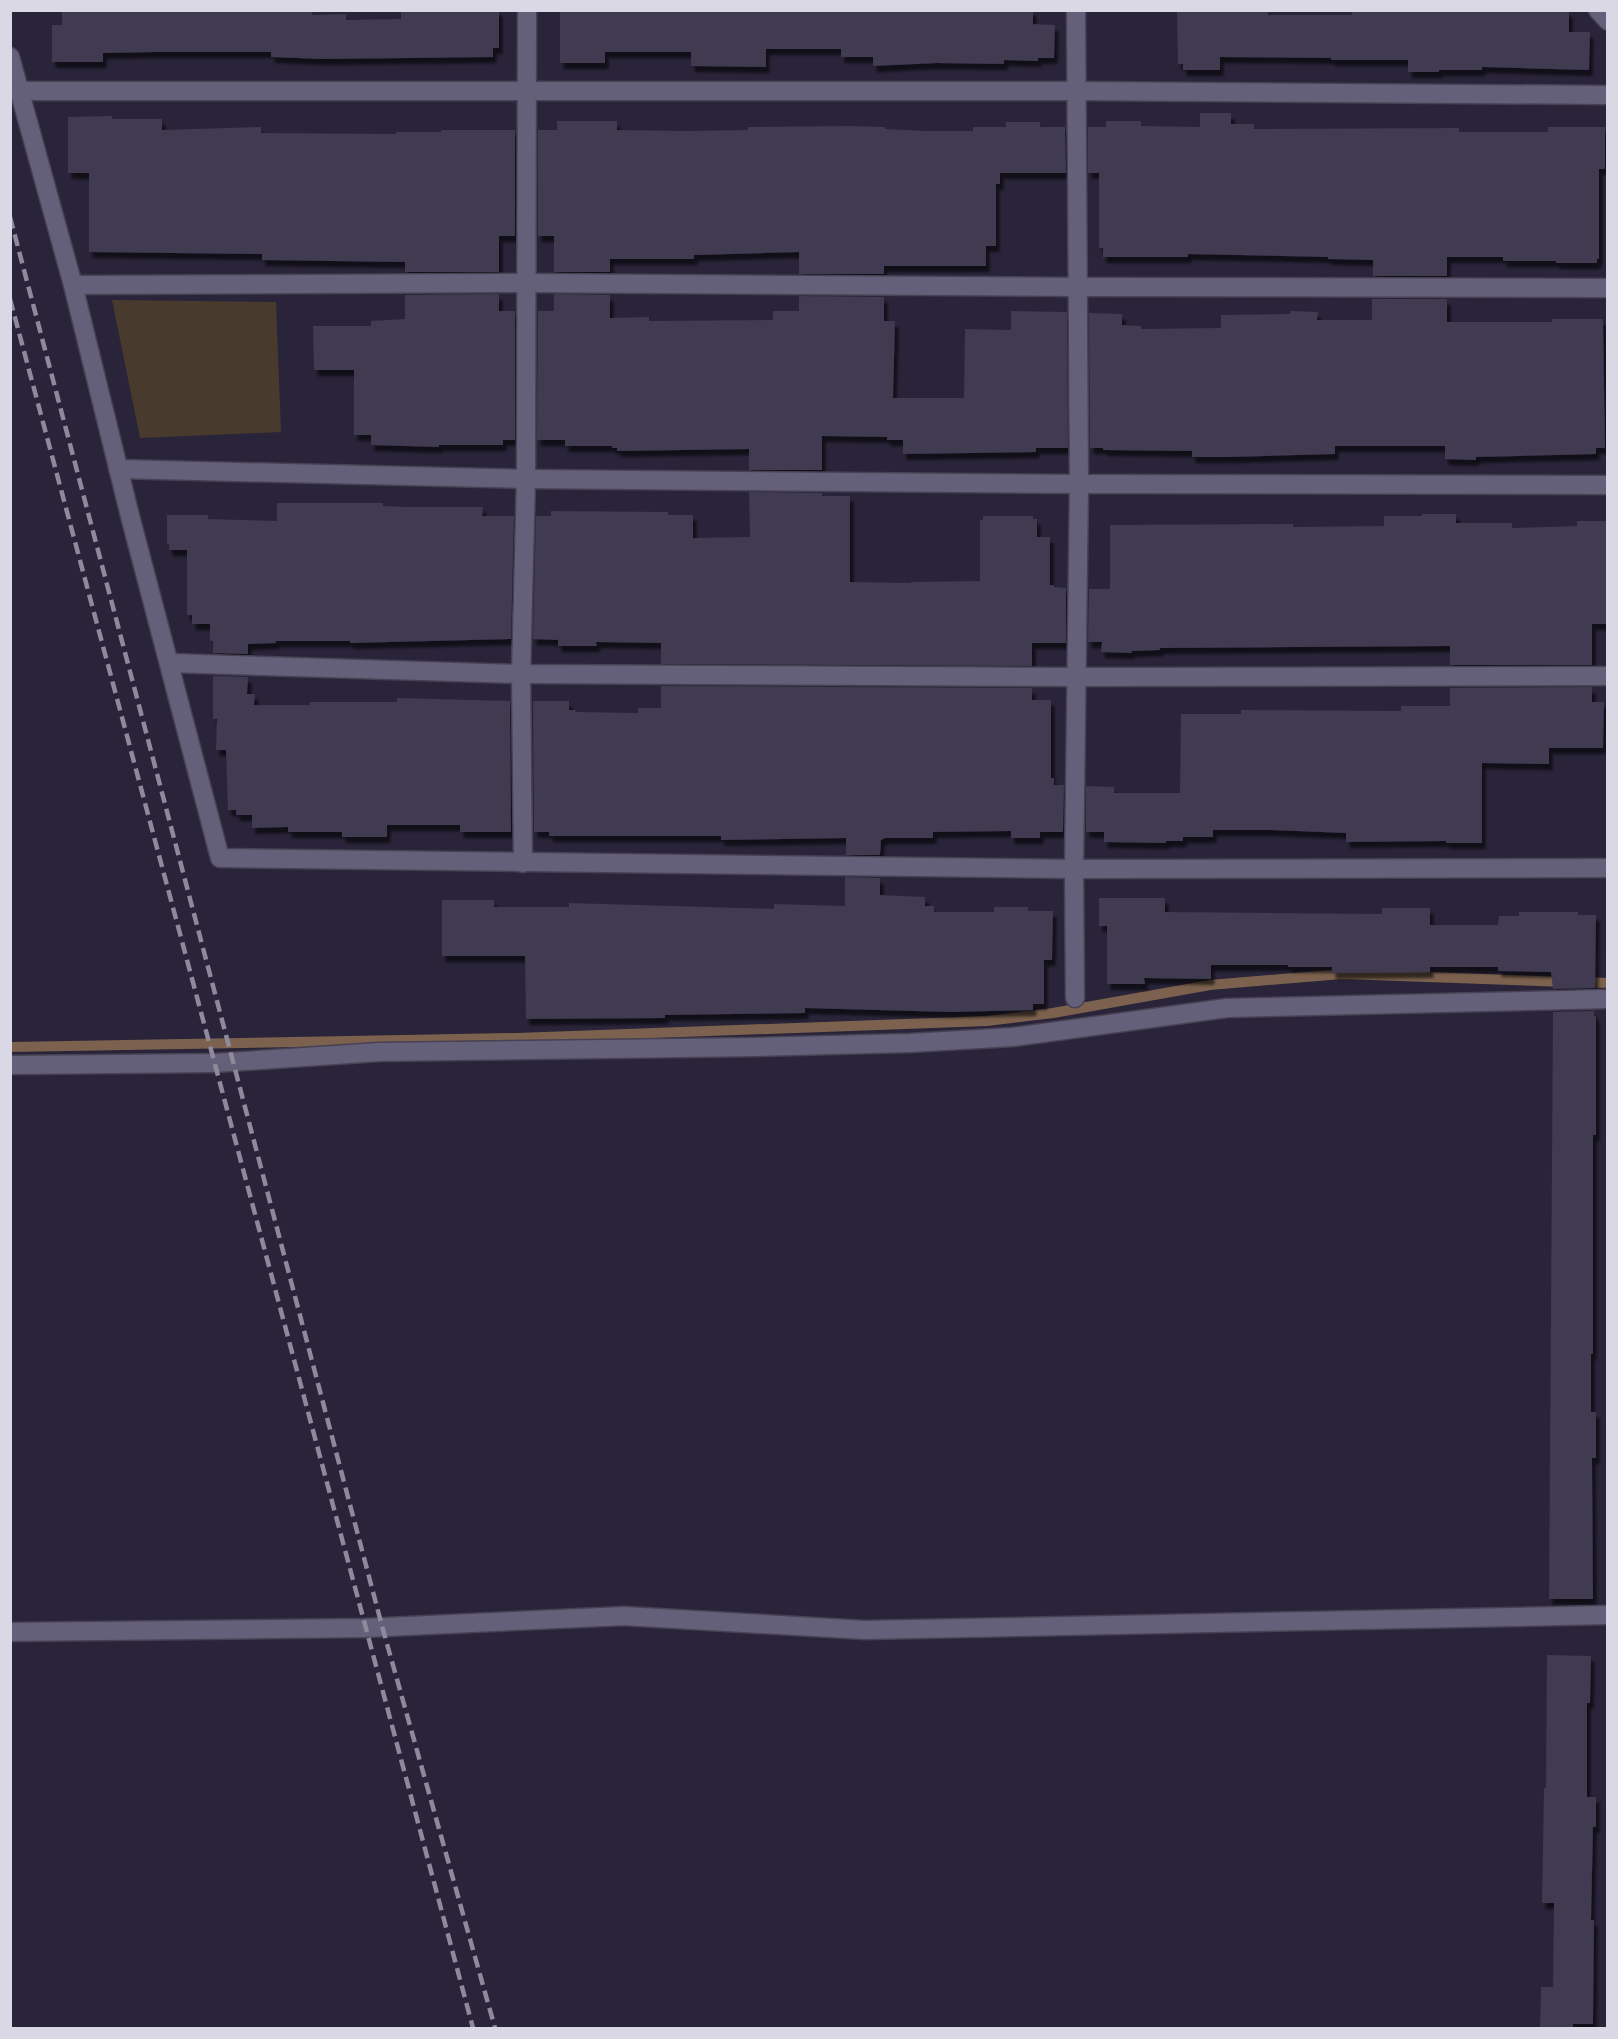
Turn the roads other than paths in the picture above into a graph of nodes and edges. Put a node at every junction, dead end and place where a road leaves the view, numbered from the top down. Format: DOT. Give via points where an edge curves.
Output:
graph roads {
  1 [pos="527,10"];
  2 [pos="1077,10"];
  3 [pos="1598,10"];
  4 [pos="1608,21"];
  5 [pos="10,57"];
  6 [pos="19,91"];
  7 [pos="527,91"];
  8 [pos="1077,91"];
  9 [pos="1608,95"];
  10 [pos="526,283"];
  11 [pos="73,285"];
  12 [pos="1077,287"];
  13 [pos="1608,288"];
  14 [pos="118,469"];
  15 [pos="526,478"];
  16 [pos="1079,484"];
  17 [pos="1608,485"];
  18 [pos="169,663"];
  19 [pos="521,674"];
  20 [pos="1608,676"];
  21 [pos="1078,677"];
  22 [pos="523,863"];
  23 [pos="1608,868"];
  24 [pos="1074,869"];
  25 [pos="1075,998"];
  26 [pos="1608,999"];
  27 [pos="10,1065"];
  28 [pos="1608,1615"];
  29 [pos="10,1632"];
  1 -- 7 [label="street"];
  2 -- 8 [label="street"];
  3 -- 4 [label="street"];
  5 -- 6 [label="street"];
  6 -- 7 [label="street"];
  6 -- 11 [label="street"];
  7 -- 8 [label="street"];
  7 -- 10 [label="street"];
  8 -- 9 [label="street"];
  8 -- 12 [label="street"];
  10 -- 11 [label="street"];
  10 -- 12 [label="street"];
  10 -- 15 [label="street"];
  11 -- 14 [label="street"];
  12 -- 13 [label="street"];
  12 -- 16 [label="street"];
  14 -- 15 [label="street"];
  14 -- 18 [label="street"];
  15 -- 16 [label="street"];
  15 -- 19 [label="street"];
  16 -- 17 [label="street"];
  16 -- 21 [label="street"];
  18 -- 19 [label="street"];
  18 -- 22 [label="street" via="220,858"];
  19 -- 21 [label="street"];
  19 -- 22 [label="street"];
  20 -- 21 [label="street"];
  21 -- 24 [label="street"];
  22 -- 24 [label="street"];
  23 -- 24 [label="street"];
  24 -- 25 [label="street"];
  26 -- 27 [label="street" via="1227,1008 1013,1037 910,1042 379,1052 215,1063"];
  28 -- 29 [label="street" via="865,1630 624,1616 364,1628"];
}
